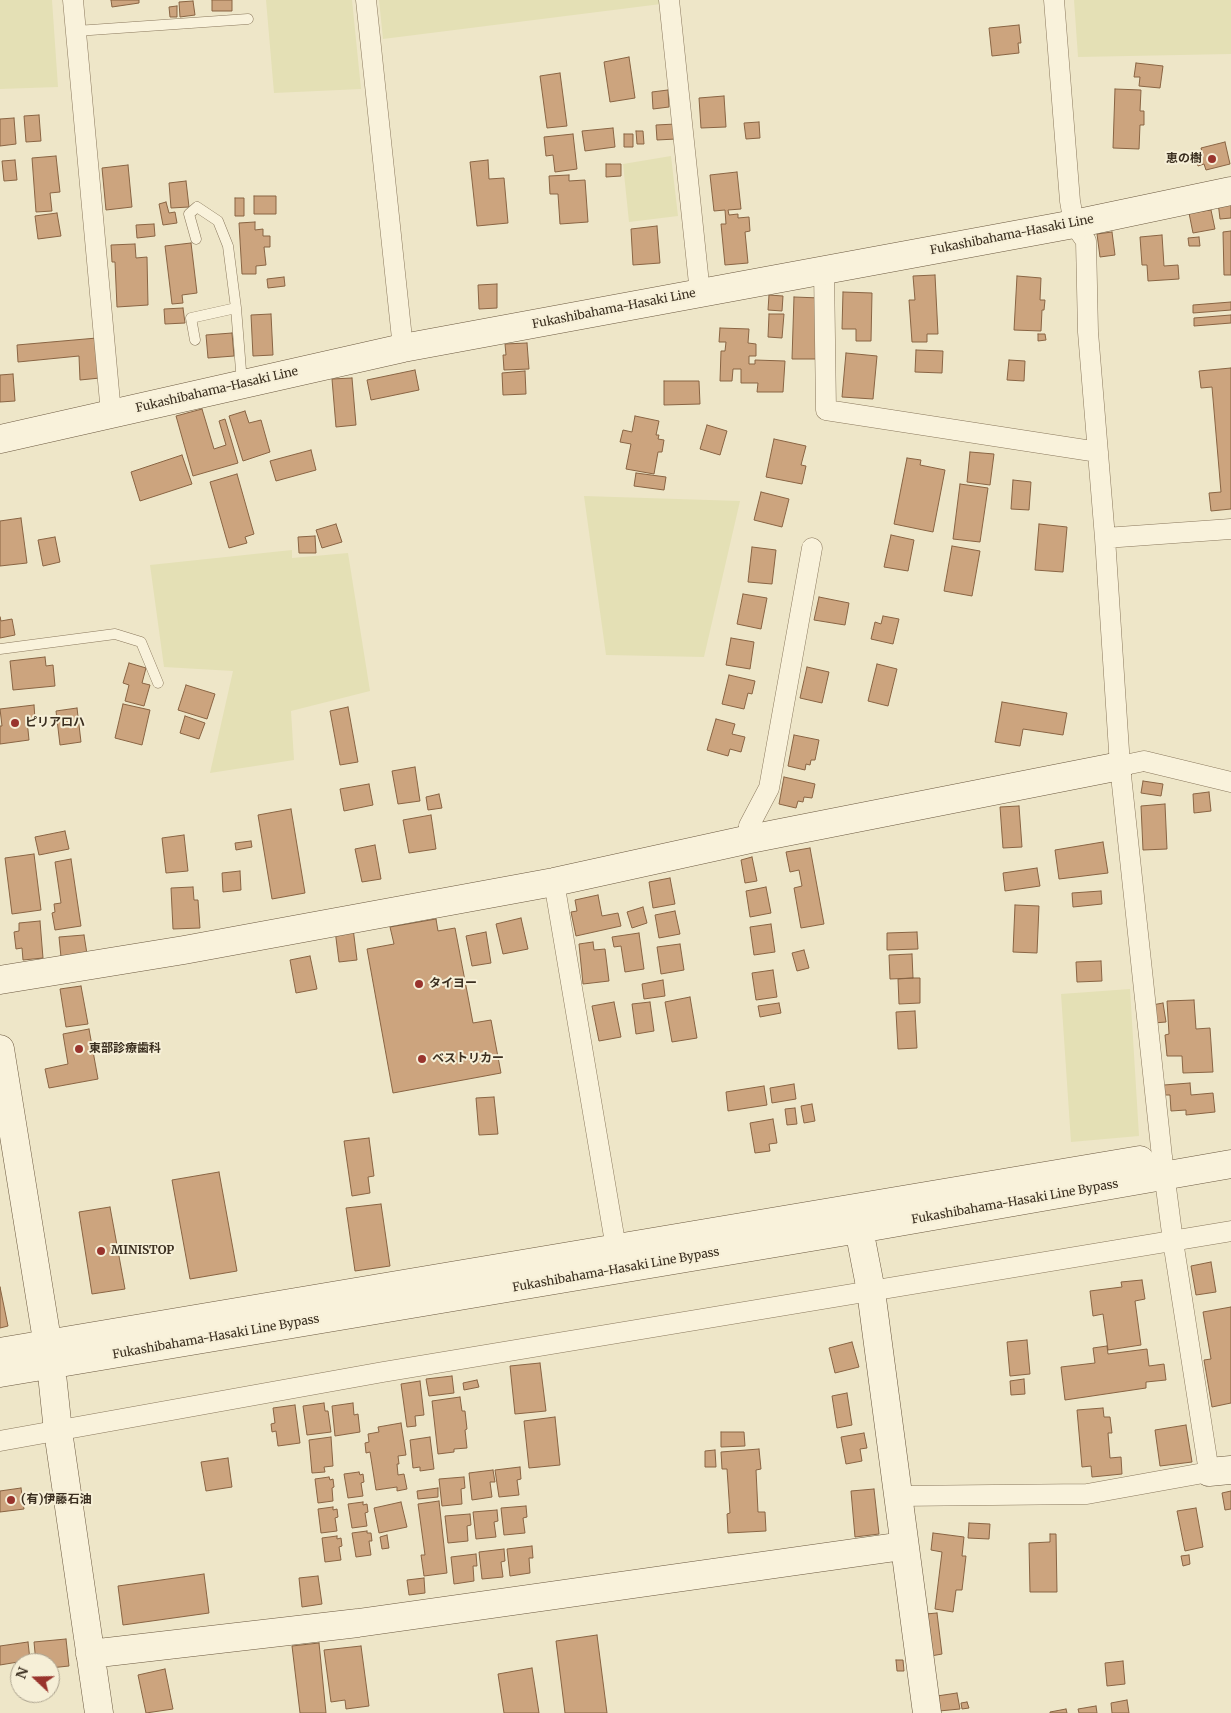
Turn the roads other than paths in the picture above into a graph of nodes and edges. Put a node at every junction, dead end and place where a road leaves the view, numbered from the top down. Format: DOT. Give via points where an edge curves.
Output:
graph roads {
  1 [pos="73,0"];
  2 [pos="366,0"];
  3 [pos="669,0"];
  4 [pos="1054,0"];
  5 [pos="248,19"];
  6 [pos="76,31"];
  7 [pos="1231,191"];
  8 [pos="1074,224"];
  9 [pos="196,239"];
  10 [pos="824,270"];
  11 [pos="700,293"];
  12 [pos="236,308"];
  13 [pos="195,340"];
  14 [pos="403,348"];
  15 [pos="242,384"];
  16 [pos="111,413"];
  17 [pos="0,439"];
  18 [pos="1098,452"];
  19 [pos="1231,529"];
  20 [pos="1105,538"];
  21 [pos="812,548"];
  22 [pos="0,649"];
  23 [pos="158,683"];
  24 [pos="1120,766"];
  25 [pos="1231,782"];
  26 [pos="750,839"];
  27 [pos="554,882"];
  28 [pos="0,980"];
  29 [pos="0,1050"];
  30 [pos="1231,1145"];
  31 [pos="1231,1164"];
  32 [pos="1163,1166"];
  33 [pos="860,1229"];
  34 [pos="1231,1231"];
  35 [pos="1172,1242"];
  36 [pos="618,1259"];
  37 [pos="871,1291"];
  38 [pos="0,1352"];
  39 [pos="48,1354"];
  40 [pos="0,1373"];
  41 [pos="58,1431"];
  42 [pos="0,1441"];
  43 [pos="1220,1471"];
  44 [pos="898,1496"];
  45 [pos="904,1546"];
  46 [pos="90,1654"];
  47 [pos="99,1713"];
  48 [pos="927,1713"];
  1 -- 6 [label="street"];
  2 -- 14 [label="street"];
  3 -- 11 [label="street"];
  4 -- 8 [label="street"];
  5 -- 6 [label="lane"];
  6 -- 16 [label="street"];
  7 -- 8 [label="main road, Fukashibahama-Hasaki Line"];
  8 -- 10 [label="main road, Fukashibahama-Hasaki Line"];
  8 -- 18 [label="street" via="1086,241 1088,332"];
  9 -- 12 [label="lane" via="189,214 197,208 218,221 228,246"];
  10 -- 11 [label="main road, Fukashibahama-Hasaki Line"];
  10 -- 18 [label="street" via="826,410"];
  11 -- 14 [label="main road, Fukashibahama-Hasaki Line"];
  12 -- 13 [label="lane" via="191,318"];
  12 -- 15 [label="lane"];
  14 -- 15 [label="main road, Fukashibahama-Hasaki Line"];
  15 -- 16 [label="main road, Fukashibahama-Hasaki Line"];
  16 -- 17 [label="main road, Fukashibahama-Hasaki Line"];
  18 -- 20 [label="street"];
  19 -- 20 [label="street"];
  20 -- 24 [label="street"];
  21 -- 26 [label="street" via="769,788 749,826"];
  22 -- 23 [label="lane" via="115,634 141,642"];
  24 -- 25 [label="street" via="1144,762"];
  24 -- 26 [label="main road"];
  24 -- 32 [label="street"];
  26 -- 27 [label="main road"];
  27 -- 28 [label="main road" via="184,950"];
  27 -- 36 [label="street"];
  29 -- 39 [label="main road"];
  30 -- 32 [label="main road, Fukashibahama-Hasaki Line Bypass"];
  31 -- 32 [label="main road, Fukashibahama-Hasaki Line Bypass"];
  32 -- 33 [label="main road, Fukashibahama-Hasaki Line Bypass"];
  32 -- 35 [label="street"];
  32 -- 36 [label="main road, Fukashibahama-Hasaki Line Bypass"];
  33 -- 36 [label="main road, Fukashibahama-Hasaki Line Bypass"];
  33 -- 37 [label="main road"];
  34 -- 35 [label="street"];
  35 -- 37 [label="street"];
  35 -- 43 [label="street"];
  36 -- 39 [label="main road, Fukashibahama-Hasaki Line Bypass"];
  37 -- 41 [label="street" via="383,1372"];
  37 -- 44 [label="main road"];
  38 -- 39 [label="main road, Fukashibahama-Hasaki Line Bypass"];
  39 -- 40 [label="main road, Fukashibahama-Hasaki Line Bypass"];
  39 -- 41 [label="main road"];
  41 -- 42 [label="street"];
  41 -- 46 [label="main road"];
  43 -- 44 [label="street" via="1087,1494"];
  44 -- 45 [label="main road"];
  45 -- 46 [label="main road" via="358,1624"];
  45 -- 48 [label="main road"];
  46 -- 47 [label="main road"];
}
